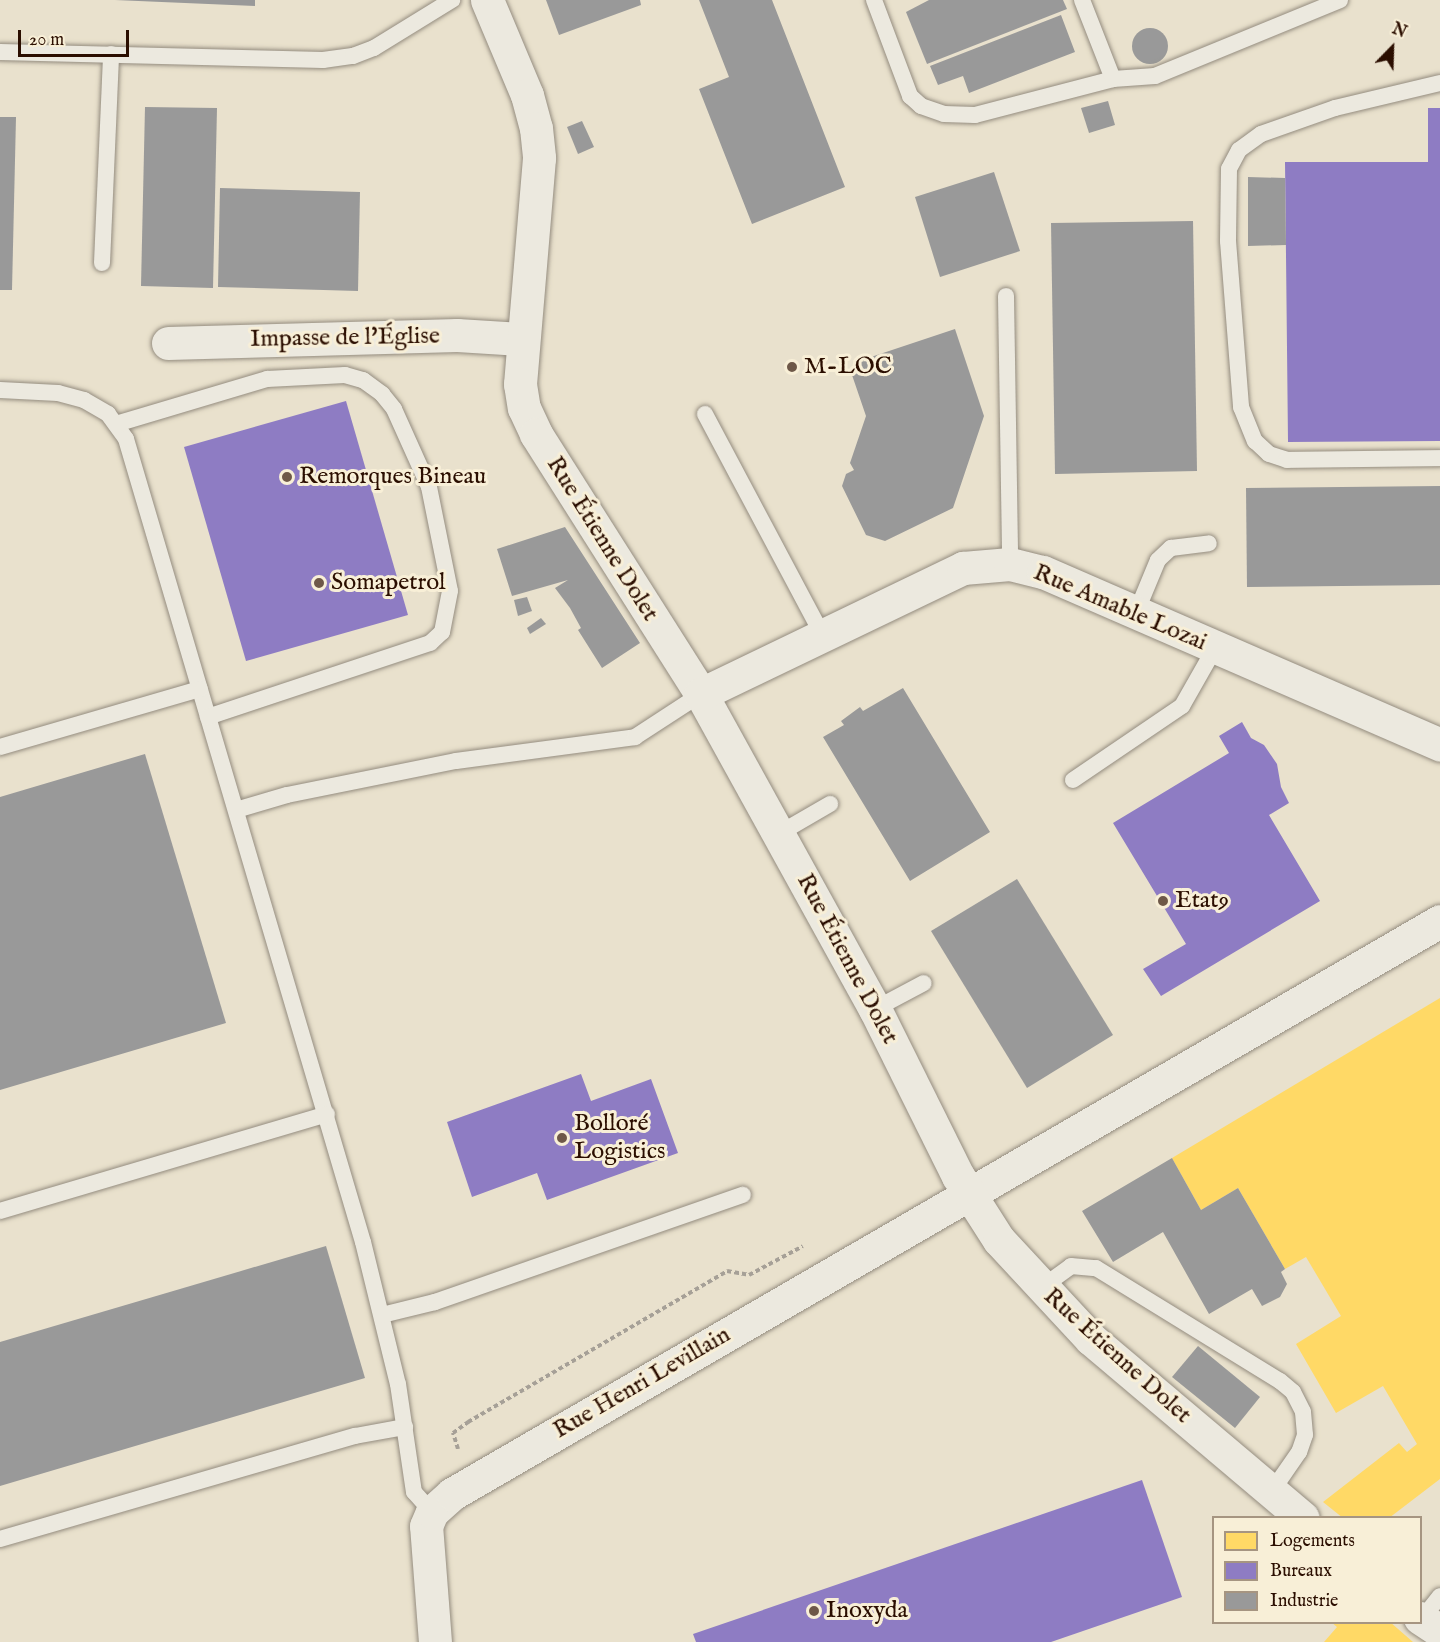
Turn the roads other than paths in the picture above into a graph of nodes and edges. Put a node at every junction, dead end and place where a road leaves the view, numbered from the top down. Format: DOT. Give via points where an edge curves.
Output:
graph roads {
  1 [pos="452,0"];
  2 [pos="487,0"];
  3 [pos="874,0"];
  4 [pos="1082,0"];
  5 [pos="1340,0"];
  6 [pos="0,52"];
  7 [pos="111,54"];
  8 [pos="1113,79"];
  9 [pos="1440,83"];
  10 [pos="102,263"];
  11 [pos="1006,296"];
  12 [pos="523,327"];
  13 [pos="168,343"];
  14 [pos="0,390"];
  15 [pos="705,414"];
  16 [pos="116,424"];
  17 [pos="1440,458"];
  18 [pos="1209,543"];
  19 [pos="1010,564"];
  20 [pos="1136,613"];
  21 [pos="822,634"];
  22 [pos="1215,648"];
  23 [pos="200,689"];
  24 [pos="700,694"];
  25 [pos="208,717"];
  26 [pos="1440,745"];
  27 [pos="0,747"];
  28 [pos="1073,780"];
  29 [pos="830,804"];
  30 [pos="236,810"];
  31 [pos="780,833"];
  32 [pos="1440,921"];
  33 [pos="924,983"];
  34 [pos="875,1009"];
  35 [pos="327,1114"];
  36 [pos="969,1193"];
  37 [pos="744,1195"];
  38 [pos="0,1211"];
  39 [pos="1041,1288"];
  40 [pos="382,1315"];
  41 [pos="405,1428"];
  42 [pos="1272,1491"];
  43 [pos="432,1512"];
  44 [pos="1301,1516"];
  45 [pos="0,1539"];
  46 [pos="435,1642"];
  1 -- 7 [label="lane" via="393,37 352,56 323,60"];
  2 -- 12 [label="street, Rue Étienne Dolet" via="527,95 536,128 538,158"];
  3 -- 8 [label="lane" via="910,96 921,106 944,114 975,116"];
  4 -- 8 [label="lane"];
  5 -- 8 [label="lane" via="1155,76"];
  6 -- 7 [label="lane"];
  7 -- 10 [label="lane"];
  9 -- 17 [label="lane" via="1335,108 1262,134 1239,150 1229,169 1228,241 1241,406 1255,441 1269,454 1287,460"];
  11 -- 19 [label="lane"];
  12 -- 13 [label="street, Impasse de l'Église" via="457,335"];
  12 -- 24 [label="street, Rue Étienne Dolet" via="524,408 536,434"];
  14 -- 16 [label="lane" via="58,393 84,400"];
  15 -- 21 [label="lane"];
  16 -- 23 [label="lane" via="126,439"];
  16 -- 25 [label="lane" via="267,379 345,375 363,380 394,409 429,487 450,591 442,632 430,643"];
  18 -- 20 [label="lane" via="1171,548 1158,560"];
  19 -- 20 [label="street, Rue Amable Lozai" via="1044,572"];
  19 -- 21 [label="street, Rue Amable Lozai" via="963,568"];
  20 -- 22 [label="street, Rue Amable Lozai"];
  21 -- 24 [label="street, Rue Amable Lozai"];
  22 -- 26 [label="street, Rue Amable Lozai"];
  22 -- 28 [label="lane" via="1182,706"];
  23 -- 25 [label="lane"];
  23 -- 27 [label="lane"];
  24 -- 30 [label="lane" via="635,737 456,761 287,795"];
  24 -- 31 [label="street, Rue Étienne Dolet"];
  25 -- 30 [label="lane"];
  29 -- 31 [label="lane"];
  30 -- 35 [label="lane"];
  31 -- 34 [label="street, Rue Étienne Dolet"];
  32 -- 36 [label="street, Rue Henri Levillain"];
  33 -- 34 [label="lane"];
  34 -- 36 [label="street, Rue Étienne Dolet"];
  35 -- 38 [label="lane"];
  35 -- 40 [label="lane"];
  36 -- 39 [label="street, Rue Étienne Dolet" via="999,1240"];
  36 -- 43 [label="street, Rue Henri Levillain" via="470,1483"];
  37 -- 40 [label="lane" via="435,1302"];
  39 -- 42 [label="street, Rue Étienne Dolet" via="1091,1339"];
  39 -- 42 [label="lane" via="1071,1266 1096,1268 1293,1392 1303,1412 1305,1435 1299,1452"];
  40 -- 41 [label="lane"];
  41 -- 43 [label="lane" via="414,1492"];
  41 -- 45 [label="lane" via="355,1436"];
  42 -- 44 [label="street, Rue Étienne Dolet"];
  43 -- 46 [label="street" via="424,1546"];
}
